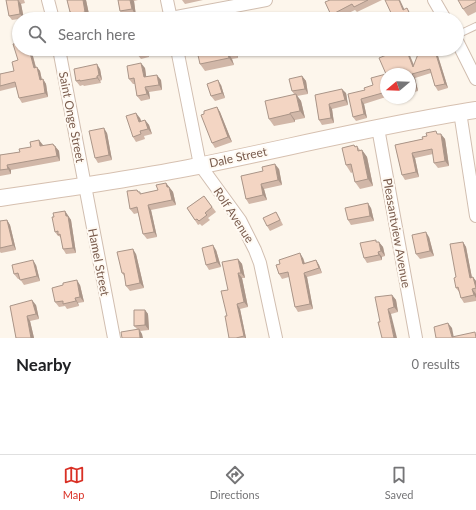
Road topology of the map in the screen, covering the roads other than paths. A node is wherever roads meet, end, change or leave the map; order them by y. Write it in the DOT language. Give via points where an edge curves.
graph roads {
  1 [pos="48,0"];
  2 [pos="167,0"];
  3 [pos="266,0"];
  4 [pos="434,0"];
  5 [pos="51,12"];
  6 [pos="170,12"];
  7 [pos="203,12"];
  8 [pos="441,12"];
  9 [pos="476,26"];
  10 [pos="464,32"];
  11 [pos="464,55"];
  12 [pos="60,56"];
  13 [pos="177,56"];
  14 [pos="476,79"];
  15 [pos="476,110"];
  16 [pos="460,112"];
  17 [pos="378,128"];
  18 [pos="200,165"];
  19 [pos="85,186"];
  20 [pos="0,198"];
  21 [pos="476,216"];
  22 [pos="114,338"];
  23 [pos="276,338"];
  24 [pos="416,338"];
  1 -- 5 [label="street"];
  2 -- 6 [label="street"];
  3 -- 7 [label="street"];
  4 -- 8 [label="street"];
  9 -- 10 [label="lane"];
  11 -- 14 [label="street"];
  12 -- 19 [label="street, Saint Onge Street"];
  13 -- 18 [label="street, Rolf Avenue"];
  15 -- 16 [label="street, Dale Street"];
  16 -- 17 [label="street, Dale Street"];
  16 -- 21 [label="street"];
  17 -- 18 [label="street, Dale Street"];
  17 -- 24 [label="street, Pleasantview Avenue"];
  18 -- 19 [label="street, Dale Street"];
  18 -- 23 [label="street, Rolf Avenue" via="240,220 256,250"];
  19 -- 20 [label="street, Dale Street"];
  19 -- 22 [label="street, Hamel Street"];
}
